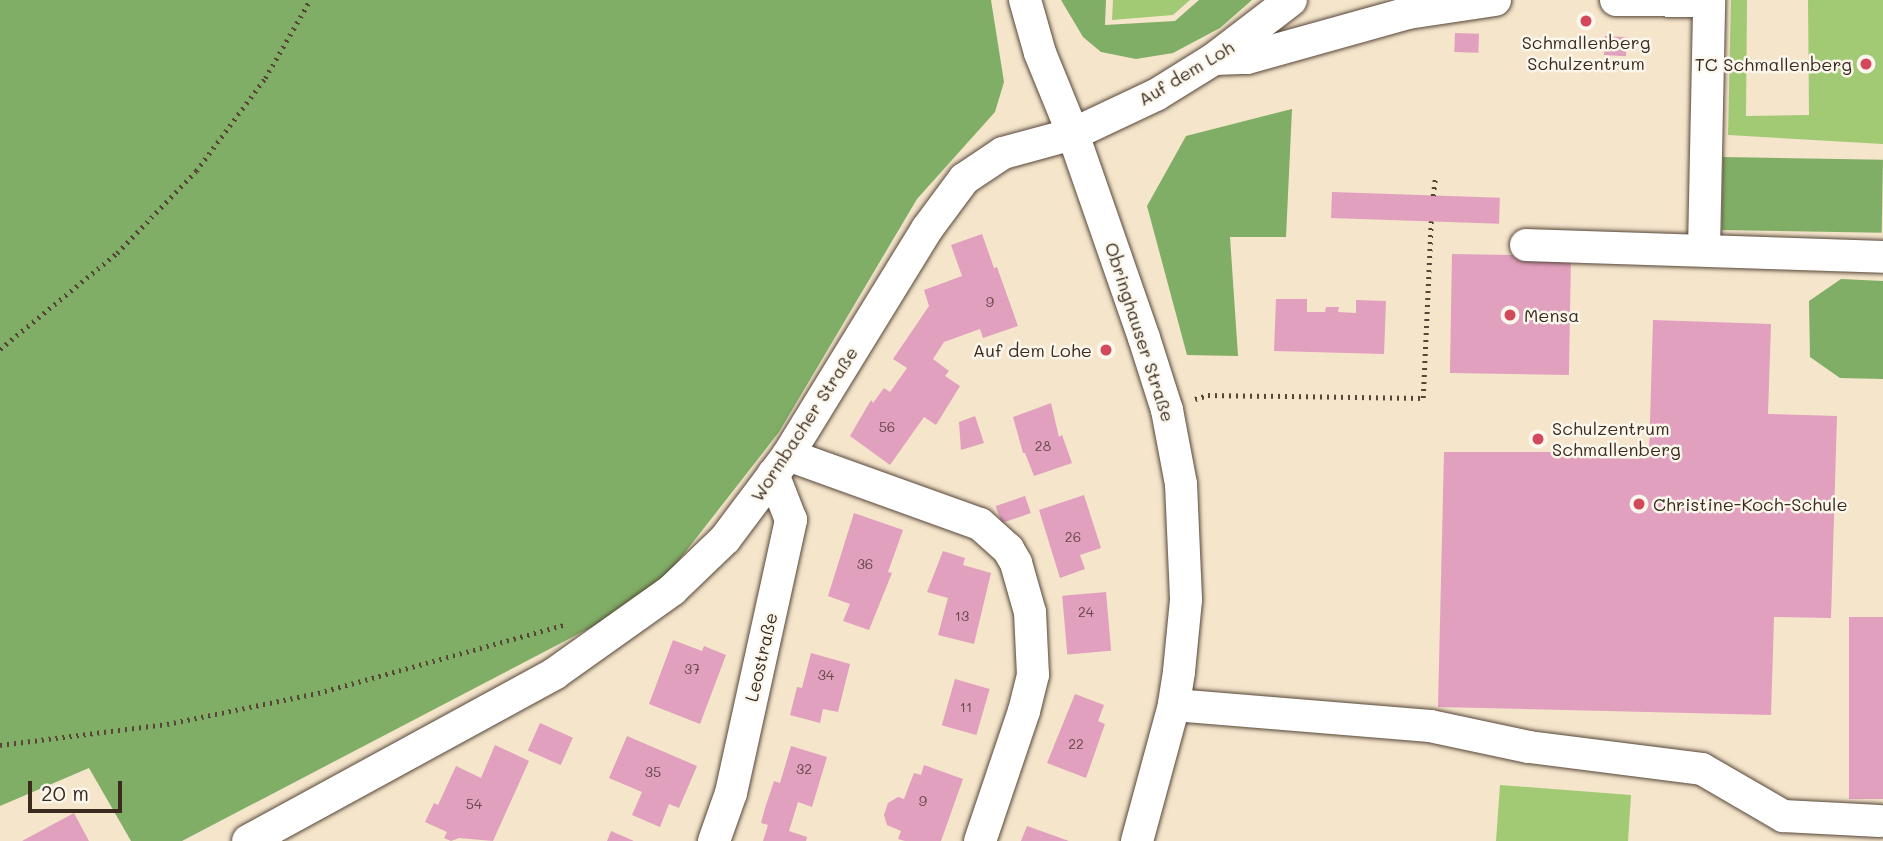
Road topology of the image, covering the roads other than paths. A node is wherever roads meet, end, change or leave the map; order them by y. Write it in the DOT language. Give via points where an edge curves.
graph roads {
  1 [pos="1025,0"];
  2 [pos="1291,0"];
  3 [pos="1495,0"];
  4 [pos="1616,0"];
  5 [pos="1709,0"];
  6 [pos="1214,59"];
  7 [pos="1073,134"];
  8 [pos="1527,245"];
  9 [pos="1704,249"];
  10 [pos="1883,257"];
  11 [pos="780,465"];
  12 [pos="1174,705"];
  13 [pos="1880,821"];
  14 [pos="248,841"];
  15 [pos="714,841"];
  16 [pos="980,841"];
  17 [pos="1138,841"];
  1 -- 7 [label="street, Obringhauser Straße" via="1040,53"];
  2 -- 6 [label="street, Auf dem Loh"];
  3 -- 6 [label="street" via="1408,13 1247,58"];
  4 -- 5 [label="street"];
  5 -- 9 [label="street"];
  6 -- 7 [label="street, Auf dem Loh" via="1156,95"];
  7 -- 11 [label="street, Wormbacher Straße" via="1003,153 964,179 927,229"];
  7 -- 12 [label="street, Obringhauser Straße" via="1167,410 1181,484 1186,600"];
  8 -- 9 [label="street"];
  9 -- 10 [label="street"];
  11 -- 14 [label="street, Wormbacher Straße" via="725,539 606,640 554,674"];
  11 -- 15 [label="street, Leostraße" via="791,520 731,793"];
  11 -- 16 [label="street" via="980,524 1008,549 1016,563 1030,612 1032,675"];
  12 -- 13 [label="street" via="1430,726 1529,747 1702,769 1783,816"];
  12 -- 17 [label="street, Obringhauser Straße"];
}
